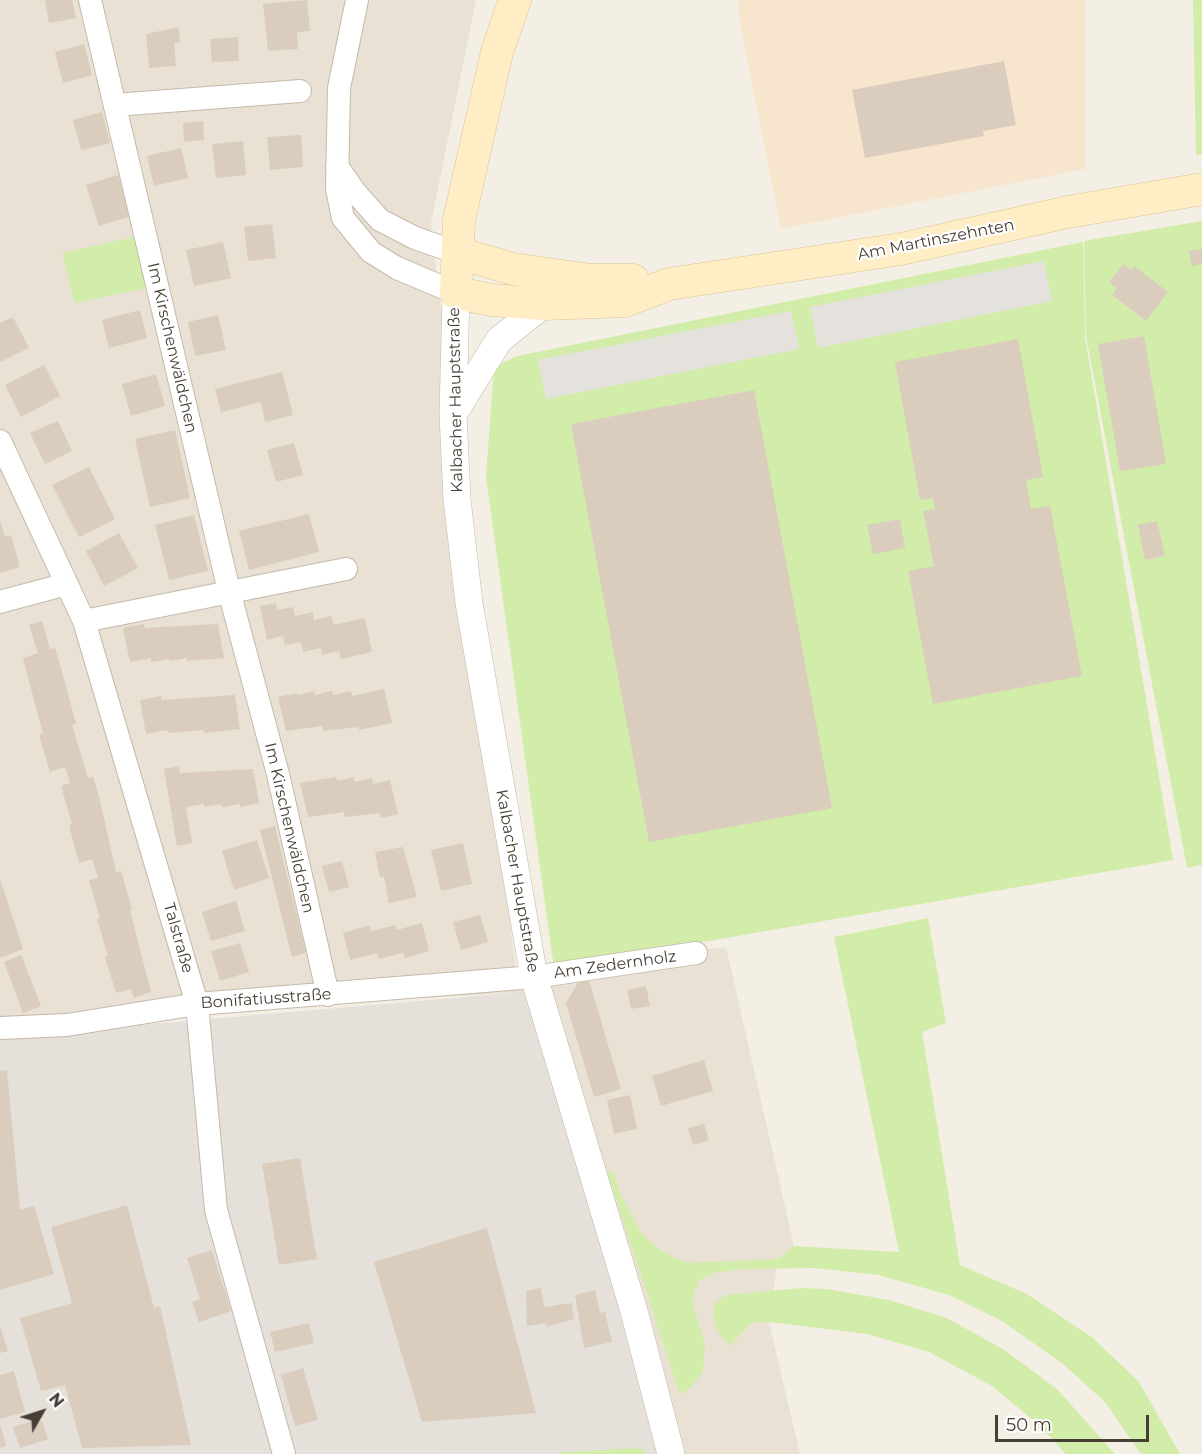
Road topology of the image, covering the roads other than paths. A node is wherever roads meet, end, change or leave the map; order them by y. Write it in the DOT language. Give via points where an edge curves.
graph roads {
  1 [pos="90,0"];
  2 [pos="357,0"];
  3 [pos="515,0"];
  4 [pos="300,91"];
  5 [pos="115,105"];
  6 [pos="337,166"];
  7 [pos="1202,189"];
  8 [pos="458,254"];
  9 [pos="669,284"];
  10 [pos="456,293"];
  11 [pos="544,304"];
  12 [pos="453,414"];
  13 [pos="0,441"];
  14 [pos="346,569"];
  15 [pos="67,584"];
  16 [pos="229,591"];
  17 [pos="0,602"];
  18 [pos="84,621"];
  19 [pos="696,953"];
  20 [pos="534,977"];
  21 [pos="328,995"];
  22 [pos="197,1004"];
  23 [pos="0,1028"];
  24 [pos="285,1454"];
  25 [pos="671,1454"];
  1 -- 5 [label="street, Im Kirschenwäldchen"];
  2 -- 6 [label="street, Kalbacher Hauptstraße" via="339,88"];
  3 -- 8 [label="main road, Kalbacher Hauptstraße" via="497,52 476,138 459,220"];
  4 -- 5 [label="street"];
  5 -- 16 [label="street, Im Kirschenwäldchen"];
  6 -- 8 [label="street" via="380,220"];
  6 -- 10 [label="street, Kalbacher Hauptstraße" via="343,218 371,252 397,268"];
  7 -- 9 [label="main road, Am Martinszehnten" via="1068,212 901,249"];
  8 -- 9 [label="main road, Am Martinszehnten" via="500,267 591,280"];
  8 -- 10 [label="main road, Kalbacher Hauptstraße"];
  9 -- 11 [label="main road, Am Martinszehnten" via="625,301"];
  10 -- 11 [label="main road, Am Martinszehnten"];
  10 -- 12 [label="street, Kalbacher Hauptstraße"];
  11 -- 12 [label="street" via="499,340"];
  12 -- 20 [label="street, Kalbacher Hauptstraße" via="457,499 469,603"];
  13 -- 15 [label="street, Talstraße"];
  14 -- 16 [label="street"];
  15 -- 17 [label="street"];
  15 -- 18 [label="street, Talstraße"];
  16 -- 18 [label="street"];
  16 -- 21 [label="street, Im Kirschenwäldchen" via="278,774"];
  18 -- 22 [label="street, Talstraße"];
  19 -- 20 [label="street, Am Zedernholz"];
  20 -- 21 [label="street, Bonifatiusstraße"];
  20 -- 25 [label="street, Kalbacher Hauptstraße" via="634,1311"];
  21 -- 22 [label="street, Bonifatiusstraße"];
  22 -- 23 [label="street, Bonifatiusstraße" via="67,1025"];
  22 -- 24 [label="street, Talstraße" via="216,1210"];
}
